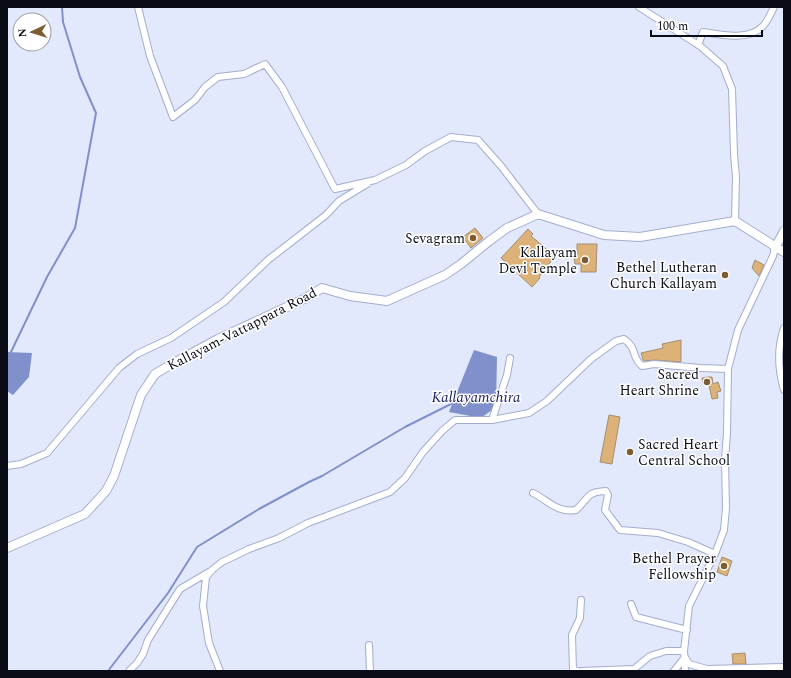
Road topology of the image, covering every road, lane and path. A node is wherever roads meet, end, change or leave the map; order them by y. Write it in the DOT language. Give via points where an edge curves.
graph roads {
  1 [pos="138,7"];
  2 [pos="639,7"];
  3 [pos="774,7"];
  4 [pos="698,45"];
  5 [pos="375,180"];
  6 [pos="538,214"];
  7 [pos="735,221"];
  8 [pos="784,231"];
  9 [pos="775,248"];
  10 [pos="784,252"];
  11 [pos="784,328"];
  12 [pos="510,358"];
  13 [pos="728,369"];
  14 [pos="784,390"];
  15 [pos="492,420"];
  16 [pos="7,466"];
  17 [pos="533,493"];
  18 [pos="7,548"];
  19 [pos="715,554"];
  20 [pos="211,571"];
  21 [pos="581,600"];
  22 [pos="631,604"];
  23 [pos="687,630"];
  24 [pos="369,646"];
  25 [pos="685,654"];
  26 [pos="784,667"];
  27 [pos="129,671"];
  28 [pos="220,671"];
  29 [pos="370,671"];
  30 [pos="578,671"];
  31 [pos="582,671"];
  32 [pos="674,671"];
  33 [pos="685,671"];
  1 -- 5 [label="street" via="150,56 172,117 195,100 218,77 244,74 265,64 282,87 335,189"];
  2 -- 4 [label="street"];
  3 -- 4 [label="street" via="764,25 754,33 727,35 703,32"];
  4 -- 7 [label="street" via="723,66 732,89"];
  5 -- 6 [label="street" via="406,165 451,137 478,140"];
  5 -- 16 [label="street" via="339,201 326,215 268,260 224,302 171,338 137,354 119,368 47,453 21,464"];
  6 -- 7 [label="street" via="604,234 640,237"];
  6 -- 18 [label="street, Kallayam-Vattappara Road" via="507,228 445,275 402,295 383,301 322,288 218,339 158,372 141,395 114,476 102,496 85,514"];
  7 -- 9 [label="street"];
  8 -- 9 [label="street"];
  9 -- 10 [label="street"];
  9 -- 13 [label="street" via="738,330"];
  11 -- 14 [label="street" via="779,346"];
  12 -- 15 [label="street"];
  13 -- 15 [label="street" via="654,364 642,366 637,362 634,348 629,342 616,341 591,359 547,401 529,413"];
  13 -- 19 [label="street" via="726,508 724,530"];
  15 -- 20 [label="street" via="455,420 423,452 405,478 390,492 249,549 222,562"];
  17 -- 19 [label="street" via="553,507 569,511 576,510 590,494 606,491 608,495 605,510 620,530 658,533"];
  19 -- 23 [label="street" via="689,606"];
  20 -- 27 [label="street" via="180,589 148,640 143,654"];
  20 -- 28 [label="street" via="206,577 203,606 209,643"];
  21 -- 30 [label="street" via="580,618 572,635 573,670"];
  22 -- 23 [label="street" via="636,618"];
  23 -- 25 [label="street"];
  24 -- 29 [label="street"];
  25 -- 26 [label="street" via="689,664 707,668"];
  25 -- 31 [label="street" via="666,651 650,656 634,669"];
  25 -- 32 [label="street"];
  25 -- 33 [label="street"];
}
